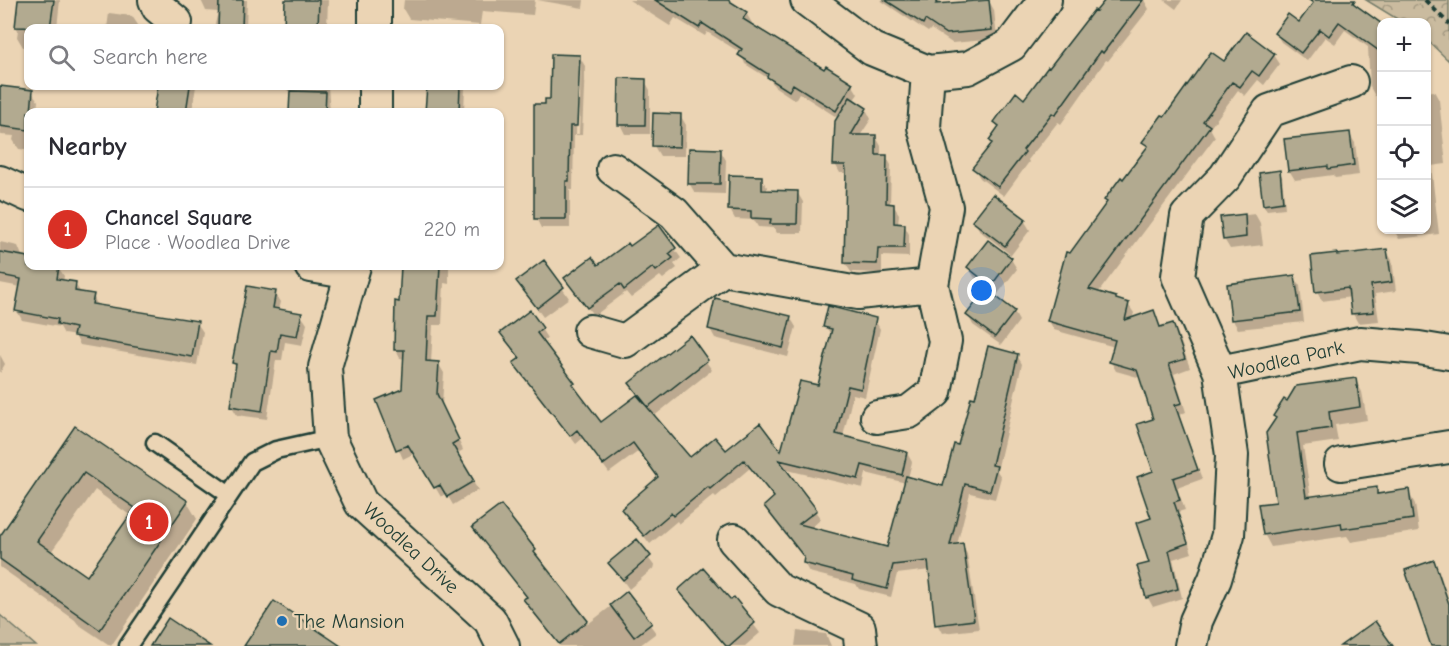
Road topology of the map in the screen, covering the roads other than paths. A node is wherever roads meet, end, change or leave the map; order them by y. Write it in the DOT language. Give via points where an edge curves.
graph roads {
  1 [pos="375,0"];
  2 [pos="807,0"];
  3 [pos="1045,0"];
  4 [pos="375,24"];
  5 [pos="928,72"];
  6 [pos="1351,82"];
  7 [pos="375,90"];
  8 [pos="375,108"];
  9 [pos="613,169"];
  10 [pos="0,182"];
  11 [pos="24,193"];
  12 [pos="723,269"];
  13 [pos="353,270"];
  14 [pos="932,285"];
  15 [pos="590,331"];
  16 [pos="1449,353"];
  17 [pos="1220,372"];
  18 [pos="877,417"];
  19 [pos="330,438"];
  20 [pos="155,443"];
  21 [pos="1449,447"];
  22 [pos="1341,464"];
  23 [pos="228,494"];
  24 [pos="734,540"];
  25 [pos="128,646"];
  26 [pos="503,646"];
  27 [pos="861,646"];
  28 [pos="1191,646"];
  1 -- 4 [label="street"];
  2 -- 5 [label="street" via="872,50"];
  3 -- 5 [label="street" via="1011,45 968,68"];
  5 -- 14 [label="street" via="924,127 946,207"];
  6 -- 17 [label="street" via="1269,111 1226,177 1186,216 1178,276"];
  7 -- 8 [label="street"];
  9 -- 12 [label="street" via="675,213"];
  10 -- 11 [label="street"];
  12 -- 14 [label="street" via="858,292"];
  12 -- 15 [label="street" via="625,340"];
  13 -- 19 [label="street, Woodlea Drive" via="325,367"];
  14 -- 18 [label="street" via="945,341 935,392 909,412"];
  16 -- 17 [label="street, Woodlea Park" via="1360,343"];
  17 -- 28 [label="street, Woodlea Park" via="1232,455 1228,534 1215,579 1196,621"];
  19 -- 23 [label="lane" via="276,450 252,462"];
  19 -- 26 [label="street, Woodlea Drive" via="361,503 490,620"];
  20 -- 23 [label="lane"];
  21 -- 22 [label="street"];
  23 -- 25 [label="lane"];
  24 -- 27 [label="street" via="778,590 859,628"];
}
